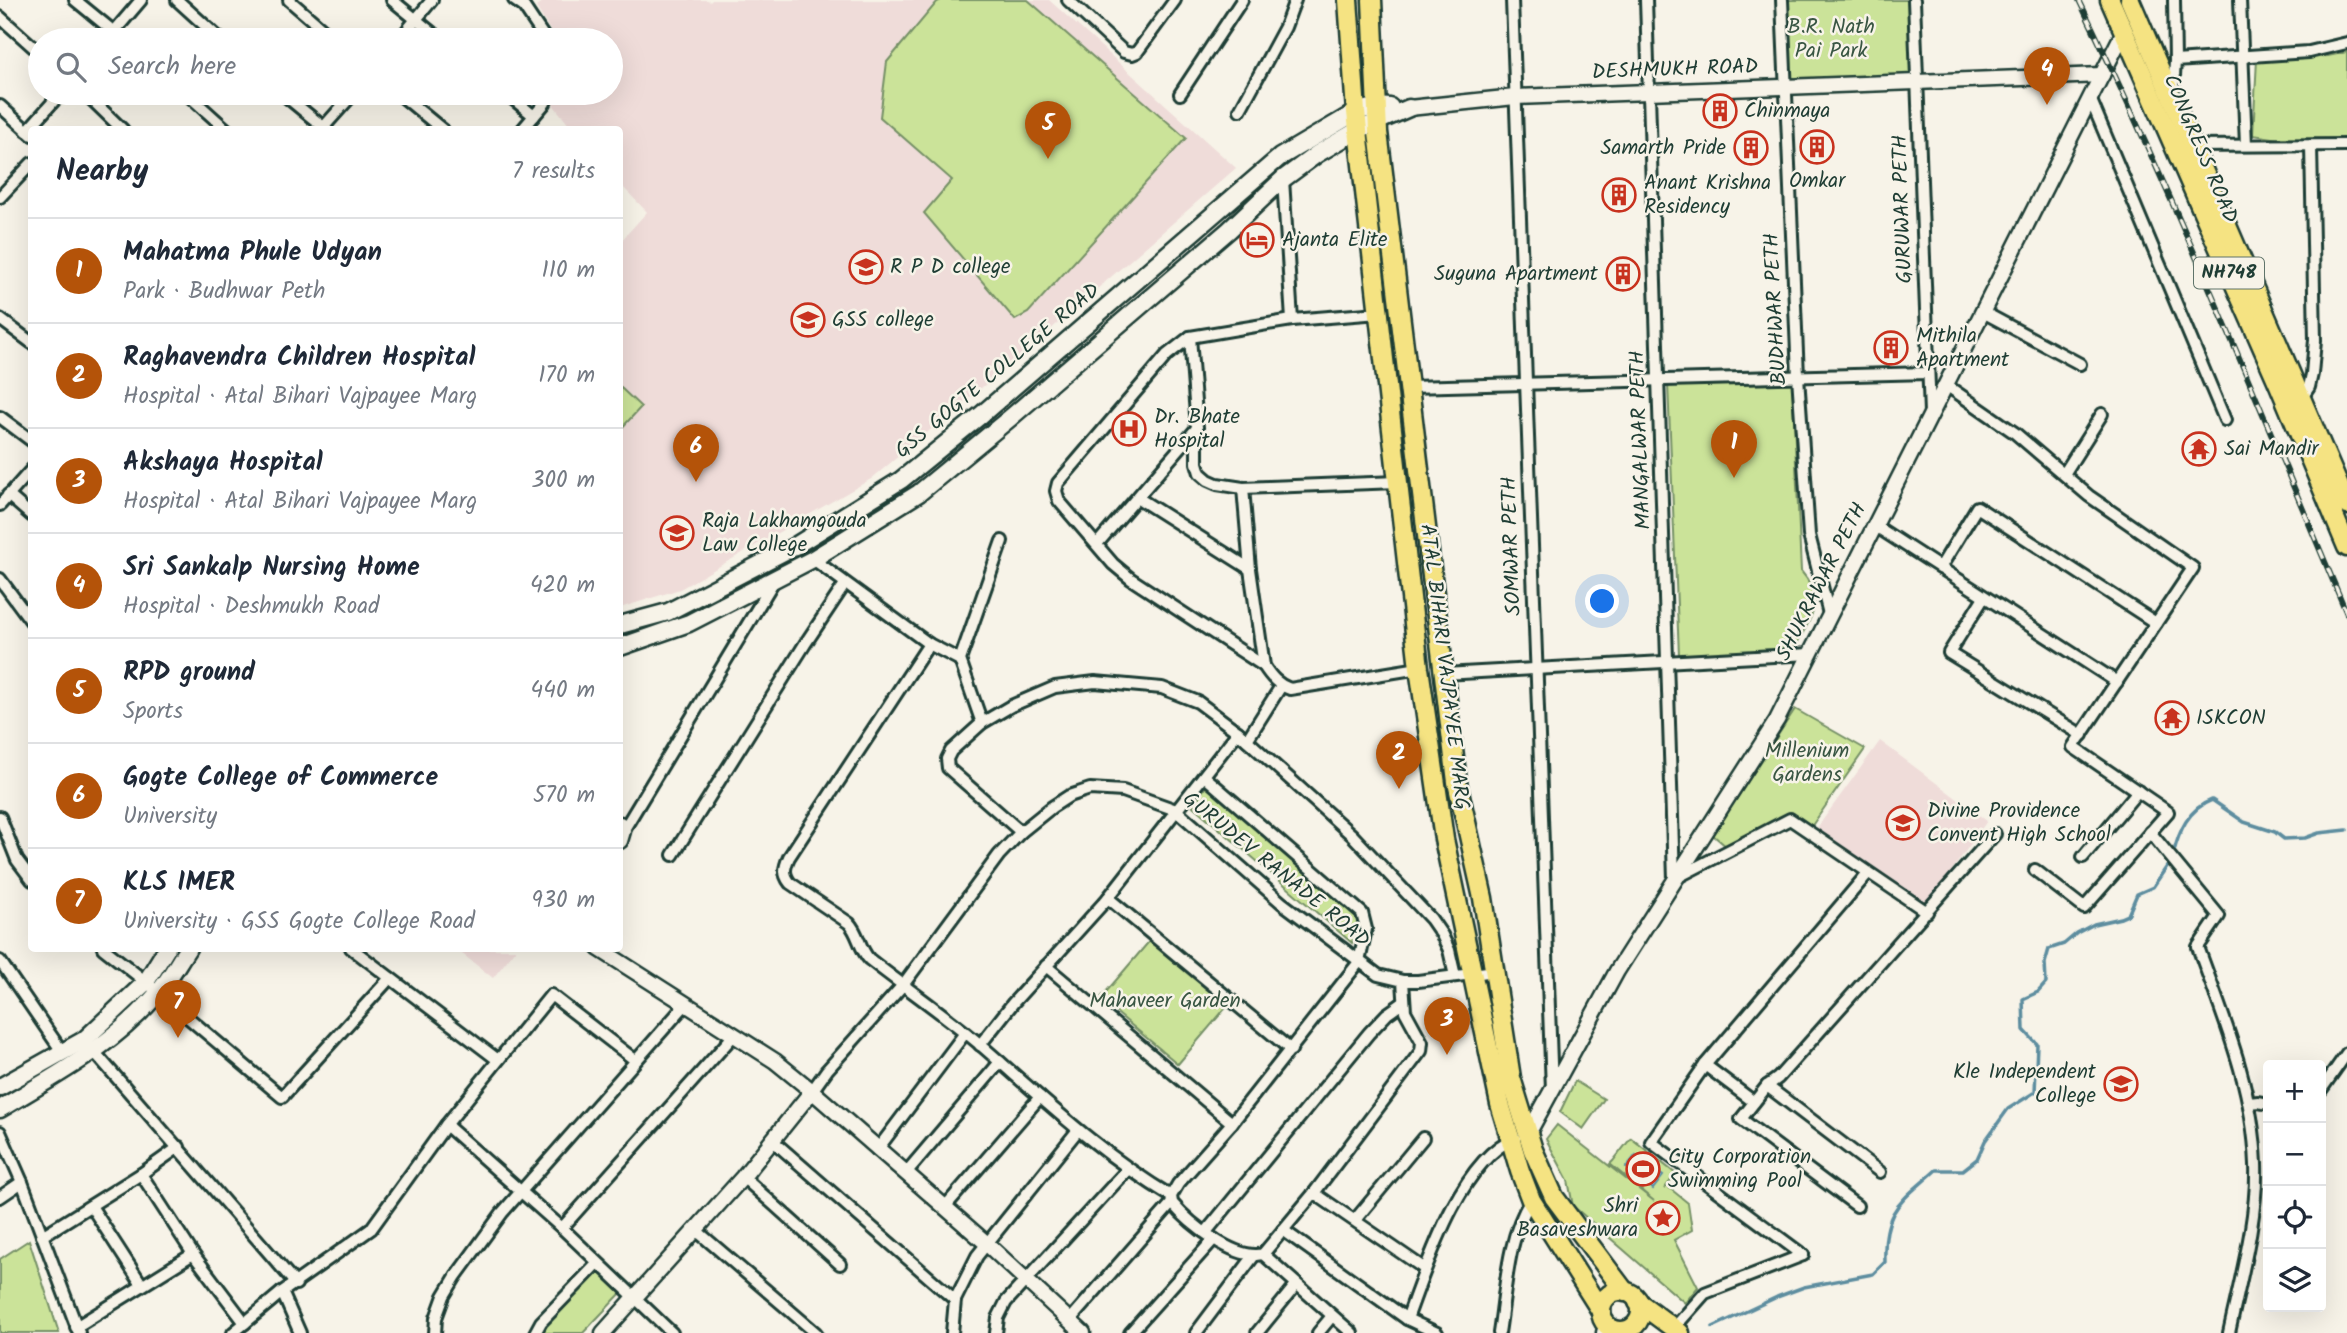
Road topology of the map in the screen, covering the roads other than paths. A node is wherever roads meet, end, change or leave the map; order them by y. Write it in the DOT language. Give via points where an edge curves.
graph roads {
  1 [pos="75,0"];
  2 [pos="142,0"];
  3 [pos="177,0"];
  4 [pos="289,0"];
  5 [pos="392,0"];
  6 [pos="432,0"];
  7 [pos="514,0"];
  8 [pos="534,0"];
  9 [pos="1068,0"];
  10 [pos="1175,0"];
  11 [pos="1242,0"];
  12 [pos="1295,0"];
  13 [pos="1348,0"];
  14 [pos="1372,0"];
  15 [pos="1512,0"];
  16 [pos="1646,0"];
  17 [pos="1782,0"];
  18 [pos="1914,0"];
  19 [pos="2110,0"];
  20 [pos="2174,0"];
  21 [pos="2240,0"];
  22 [pos="2136,5"];
  23 [pos="524,7"];
  24 [pos="0,17"];
  25 [pos="416,20"];
  26 [pos="103,28"];
  27 [pos="118,28"];
  28 [pos="208,28"];
  29 [pos="321,28"];
  30 [pos="409,28"];
  31 [pos="426,28"];
  32 [pos="538,28"];
  33 [pos="2124,32"];
  34 [pos="28,42"];
  35 [pos="2347,43"];
  36 [pos="2242,56"];
  37 [pos="2175,61"];
  38 [pos="2102,75"];
  39 [pos="1917,82"];
  40 [pos="1786,87"];
  41 [pos="1648,92"];
  42 [pos="1180,94"];
  43 [pos="1515,97"];
  44 [pos="2090,98"];
  45 [pos="2172,100"];
  46 [pos="51,105"];
  47 [pos="97,105"];
  48 [pos="200,105"];
  49 [pos="296,105"];
  50 [pos="345,105"];
  51 [pos="413,105"];
  52 [pos="521,105"];
  53 [pos="543,105"];
  54 [pos="0,106"];
  55 [pos="1409,108"];
  56 [pos="1240,110"];
  57 [pos="1377,114"];
  58 [pos="534,116"];
  59 [pos="1357,121"];
  60 [pos="35,126"];
  61 [pos="119,126"];
  62 [pos="223,126"];
  63 [pos="320,126"];
  64 [pos="327,126"];
  65 [pos="438,126"];
  66 [pos="525,126"];
  67 [pos="28,132"];
  68 [pos="2246,145"];
  69 [pos="2347,145"];
  70 [pos="2191,146"];
  71 [pos="2311,146"];
  72 [pos="28,167"];
  73 [pos="1283,179"];
  74 [pos="0,197"];
  75 [pos="1983,312"];
  76 [pos="1379,313"];
  77 [pos="0,319"];
  78 [pos="1292,320"];
  79 [pos="1189,337"];
  80 [pos="28,341"];
  81 [pos="2080,363"];
  82 [pos="1928,373"];
  83 [pos="1798,376"];
  84 [pos="1658,380"];
  85 [pos="1526,384"];
  86 [pos="1947,385"];
  87 [pos="1409,387"];
  88 [pos="2301,399"];
  89 [pos="2102,414"];
  90 [pos="1930,416"];
  91 [pos="0,417"];
  92 [pos="2225,420"];
  93 [pos="1197,428"];
  94 [pos="28,437"];
  95 [pos="28,473"];
  96 [pos="2064,474"];
  97 [pos="2333,478"];
  98 [pos="1398,482"];
  99 [pos="1243,488"];
  100 [pos="8,495"];
  101 [pos="1139,498"];
  102 [pos="0,505"];
  103 [pos="2347,505"];
  104 [pos="28,512"];
  105 [pos="1874,525"];
  106 [pos="1002,541"];
  107 [pos="1097,544"];
  108 [pos="2347,547"];
  109 [pos="813,559"];
  110 [pos="1940,568"];
  111 [pos="1250,569"];
  112 [pos="777,577"];
  113 [pos="0,579"];
  114 [pos="845,584"];
  115 [pos="1984,597"];
  116 [pos="1829,614"];
  117 [pos="28,617"];
  118 [pos="2156,622"];
  119 [pos="623,624"];
  120 [pos="929,644"];
  121 [pos="623,646"];
  122 [pos="1810,654"];
  123 [pos="960,660"];
  124 [pos="1667,662"];
  125 [pos="1264,666"];
  126 [pos="1419,668"];
  127 [pos="1536,669"];
  128 [pos="1444,674"];
  129 [pos="2117,682"];
  130 [pos="1281,686"];
  131 [pos="982,723"];
  132 [pos="1238,732"];
  133 [pos="2082,735"];
  134 [pos="1247,740"];
  135 [pos="1204,776"];
  136 [pos="2138,791"];
  137 [pos="1176,810"];
  138 [pos="0,817"];
  139 [pos="623,829"];
  140 [pos="1021,832"];
  141 [pos="2150,832"];
  142 [pos="1995,834"];
  143 [pos="673,855"];
  144 [pos="2083,857"];
  145 [pos="2035,870"];
  146 [pos="1868,873"];
  147 [pos="28,875"];
  148 [pos="1674,879"];
  149 [pos="1108,898"];
  150 [pos="1927,912"];
  151 [pos="108,952"];
  152 [pos="165,952"];
  153 [pos="184,952"];
  154 [pos="356,952"];
  155 [pos="604,952"];
  156 [pos="0,961"];
  157 [pos="1359,962"];
  158 [pos="1046,966"];
  159 [pos="1495,971"];
  160 [pos="1474,975"];
  161 [pos="1455,976"];
  162 [pos="390,978"];
  163 [pos="1403,981"];
  164 [pos="902,985"];
  165 [pos="152,987"];
  166 [pos="1404,1002"];
  167 [pos="685,1005"];
  168 [pos="965,1033"];
  169 [pos="734,1035"];
  170 [pos="980,1045"];
  171 [pos="89,1046"];
  172 [pos="1291,1050"];
  173 [pos="63,1053"];
  174 [pos="2347,1053"];
  175 [pos="498,1060"];
  176 [pos="635,1060"];
  177 [pos="1000,1062"];
  178 [pos="1706,1065"];
  179 [pos="2326,1083"];
  180 [pos="1767,1086"];
  181 [pos="0,1087"];
  182 [pos="1552,1090"];
  183 [pos="812,1091"];
  184 [pos="1040,1097"];
  185 [pos="1754,1102"];
  186 [pos="2250,1103"];
  187 [pos="2263,1103"];
  188 [pos="0,1109"];
  189 [pos="1233,1123"];
  190 [pos="446,1125"];
  191 [pos="1078,1130"];
  192 [pos="0,1132"];
  193 [pos="1519,1137"];
  194 [pos="1423,1138"];
  195 [pos="772,1140"];
  196 [pos="179,1147"];
  197 [pos="877,1150"];
  198 [pos="1128,1169"];
  199 [pos="1880,1172"];
  200 [pos="141,1174"];
  201 [pos="905,1174"];
  202 [pos="743,1177"];
  203 [pos="22,1182"];
  204 [pos="520,1191"];
  205 [pos="1314,1193"];
  206 [pos="0,1197"];
  207 [pos="1172,1199"];
  208 [pos="1531,1200"];
  209 [pos="90,1206"];
  210 [pos="1857,1206"];
  211 [pos="944,1208"];
  212 [pos="1355,1220"];
  213 [pos="562,1228"];
  214 [pos="1283,1230"];
  215 [pos="697,1231"];
  216 [pos="42,1236"];
  217 [pos="1210,1236"];
  218 [pos="986,1244"];
  219 [pos="193,1254"];
  220 [pos="1258,1256"];
  221 [pos="598,1263"];
  222 [pos="840,1264"];
  223 [pos="1425,1269"];
  224 [pos="1024,1280"];
  225 [pos="296,1284"];
  226 [pos="142,1285"];
  227 [pos="1296,1285"];
  228 [pos="282,1292"];
  229 [pos="1632,1297"];
  230 [pos="635,1298"];
  231 [pos="955,1300"];
  232 [pos="1332,1316"];
  233 [pos="1406,1319"];
  234 [pos="1070,1320"];
  235 [pos="245,1323"];
  236 [pos="1619,1329"];
  237 [pos="77,1330"];
  238 [pos="1677,1331"];
  239 [pos="233,1333"];
  240 [pos="300,1333"];
  241 [pos="435,1333"];
  242 [pos="536,1333"];
  243 [pos="603,1333"];
  244 [pos="672,1333"];
  245 [pos="816,1333"];
  246 [pos="952,1333"];
  247 [pos="996,1333"];
  248 [pos="1083,1333"];
  249 [pos="1130,1333"];
  250 [pos="1196,1333"];
  251 [pos="1257,1333"];
  252 [pos="1318,1333"];
  253 [pos="1352,1333"];
  254 [pos="1437,1333"];
  255 [pos="1499,1333"];
  256 [pos="2229,1333"];
  1 -- 26 [label="street"];
  2 -- 27 [label="street"];
  3 -- 28 [label="street"];
  4 -- 29 [label="street"];
  5 -- 25 [label="street"];
  6 -- 25 [label="street"];
  7 -- 23 [label="street"];
  8 -- 23 [label="street"];
  9 -- 10 [label="street" via="1128,54 1138,52"];
  11 -- 42 [label="street"];
  12 -- 56 [label="street"];
  13 -- 59 [label="main road, ATAL BIHARI VAJPAYEE MARG"];
  14 -- 57 [label="main road, ATAL BIHARI VAJPAYEE MARG"];
  15 -- 43 [label="street, SOMWAR PETH"];
  16 -- 41 [label="street, MANGALWAR PETH"];
  17 -- 40 [label="street, BUDHWAR PETH"];
  18 -- 39 [label="street, GURUWAR PETH"];
  19 -- 33 [label="main road, CONGRESS ROAD / NH748"];
  20 -- 37 [label="street"];
  21 -- 36 [label="street"];
  22 -- 45 [label="main road, CONGRESS ROAD / NH748"];
  23 -- 32 [label="street"];
  24 -- 34 [label="street"];
  25 -- 30 [label="street"];
  25 -- 31 [label="street"];
  33 -- 38 [label="street, SHUKRAWAR PETH"];
  33 -- 97 [label="main road, CONGRESS ROAD / NH748"];
  35 -- 36 [label="street" via="2309,52"];
  36 -- 37 [label="street"];
  36 -- 68 [label="street"];
  37 -- 45 [label="street"];
  38 -- 39 [label="street, DESHMUKH ROAD"];
  38 -- 44 [label="street, SHUKRAWAR PETH"];
  39 -- 40 [label="street, DESHMUKH ROAD"];
  39 -- 82 [label="street, GURUWAR PETH"];
  40 -- 41 [label="street, DESHMUKH ROAD"];
  40 -- 83 [label="street, BUDHWAR PETH"];
  41 -- 43 [label="street, DESHMUKH ROAD"];
  41 -- 84 [label="street, MANGALWAR PETH"];
  43 -- 55 [label="street, DESHMUKH ROAD"];
  43 -- 85 [label="street, SOMWAR PETH"];
  44 -- 75 [label="street, SHUKRAWAR PETH"];
  44 -- 92 [label="street"];
  45 -- 70 [label="main road, CONGRESS ROAD / NH748"];
  46 -- 60 [label="street"];
  47 -- 61 [label="street"];
  48 -- 62 [label="street"];
  49 -- 63 [label="street"];
  50 -- 64 [label="street"];
  51 -- 65 [label="street"];
  52 -- 58 [label="street"];
  53 -- 58 [label="street"];
  54 -- 67 [label="street"];
  55 -- 57 [label="main road, DESHMUKH ROAD"];
  57 -- 59 [label="main road"];
  57 -- 87 [label="main road, ATAL BIHARI VAJPAYEE MARG"];
  58 -- 66 [label="street"];
  59 -- 73 [label="main road"];
  59 -- 76 [label="main road, ATAL BIHARI VAJPAYEE MARG"];
  59 -- 119 [label="main road, GSS GOGTE COLLEGE ROAD" via="1280,157 901,480 795,546 668,612"];
  68 -- 70 [label="street"];
  68 -- 71 [label="street"];
  69 -- 71 [label="street"];
  70 -- 88 [label="main road, CONGRESS ROAD / NH748"];
  71 -- 88 [label="street" via="2315,340 2309,387"];
  72 -- 74 [label="street"];
  73 -- 78 [label="street"];
  73 -- 109 [label="main road" via="936,480"];
  75 -- 81 [label="street"];
  75 -- 86 [label="street, SHUKRAWAR PETH"];
  76 -- 78 [label="street"];
  76 -- 98 [label="main road, ATAL BIHARI VAJPAYEE MARG"];
  77 -- 80 [label="street"];
  78 -- 79 [label="street"];
  79 -- 93 [label="street"];
  79 -- 107 [label="street" via="1167,355 1058,483 1059,501"];
  82 -- 83 [label="street"];
  82 -- 90 [label="street, GURUWAR PETH"];
  83 -- 84 [label="street"];
  83 -- 116 [label="street, BUDHWAR PETH" via="1809,535"];
  84 -- 85 [label="street"];
  84 -- 124 [label="street, MANGALWAR PETH"];
  85 -- 87 [label="street"];
  85 -- 127 [label="street, SOMWAR PETH"];
  86 -- 90 [label="street, SHUKRAWAR PETH"];
  86 -- 96 [label="street"];
  87 -- 128 [label="main road, ATAL BIHARI VAJPAYEE MARG"];
  88 -- 97 [label="main road, CONGRESS ROAD / NH748"];
  89 -- 96 [label="street"];
  90 -- 105 [label="street, SHUKRAWAR PETH"];
  91 -- 94 [label="street"];
  93 -- 99 [label="street" via="1200,473 1217,484"];
  93 -- 101 [label="street"];
  95 -- 100 [label="street"];
  96 -- 118 [label="street" via="2193,568"];
  97 -- 103 [label="main road, CONGRESS ROAD / NH748"];
  97 -- 108 [label="main road, CONGRESS ROAD / NH748"];
  98 -- 99 [label="street"];
  98 -- 126 [label="main road, ATAL BIHARI VAJPAYEE MARG"];
  99 -- 111 [label="street"];
  100 -- 102 [label="street"];
  100 -- 104 [label="street"];
  101 -- 107 [label="street"];
  101 -- 111 [label="street"];
  105 -- 110 [label="street"];
  105 -- 116 [label="street, SHUKRAWAR PETH"];
  106 -- 123 [label="street"];
  107 -- 125 [label="street" via="1131,579"];
  109 -- 112 [label="main road"];
  109 -- 114 [label="street"];
  110 -- 115 [label="street"];
  110 -- 118 [label="street" via="1977,507"];
  111 -- 125 [label="street"];
  112 -- 121 [label="main road" via="689,623"];
  112 -- 139 [label="street"];
  113 -- 117 [label="street"];
  114 -- 120 [label="street"];
  114 -- 143 [label="street"];
  115 -- 129 [label="street"];
  115 -- 133 [label="street" via="1949,653"];
  116 -- 122 [label="street, SHUKRAWAR PETH"];
  118 -- 129 [label="street"];
  120 -- 123 [label="street"];
  120 -- 164 [label="street" via="784,868 790,883 849,923 863,952"];
  122 -- 124 [label="street"];
  122 -- 148 [label="street, SHUKRAWAR PETH" via="1777,720"];
  123 -- 131 [label="street"];
  124 -- 127 [label="street"];
  124 -- 148 [label="street, MANGALWAR PETH"];
  125 -- 130 [label="street"];
  126 -- 130 [label="street" via="1290,689"];
  126 -- 160 [label="main road, ATAL BIHARI VAJPAYEE MARG" via="1444,839"];
  127 -- 128 [label="street"];
  127 -- 182 [label="street, SOMWAR PETH"];
  128 -- 159 [label="main road, ATAL BIHARI VAJPAYEE MARG" via="1457,782"];
  129 -- 133 [label="street"];
  130 -- 134 [label="street"];
  131 -- 132 [label="street" via="1055,687 1095,681 1162,688 1198,702"];
  131 -- 140 [label="street" via="951,751 948,768"];
  132 -- 134 [label="street"];
  132 -- 135 [label="street"];
  133 -- 136 [label="street" via="2073,747"];
  134 -- 161 [label="street" via="1352,835 1431,919 1449,950"];
  135 -- 137 [label="street"];
  135 -- 157 [label="street" via="1362,913 1366,929"];
  136 -- 141 [label="street" via="2168,811"];
  136 -- 144 [label="street"];
  137 -- 140 [label="street, GURUDEV RANADE ROAD" via="1123,790 1090,789 1069,796"];
  137 -- 149 [label="street"];
  137 -- 157 [label="street, GURUDEV RANADE ROAD" via="1282,903"];
  138 -- 147 [label="street"];
  140 -- 164 [label="street, GURUDEV RANADE ROAD"];
  141 -- 145 [label="street" via="2084,908"];
  141 -- 186 [label="street" via="2219,916 2198,947"];
  142 -- 150 [label="street"];
  146 -- 148 [label="street" via="1790,819"];
  146 -- 150 [label="street"];
  146 -- 178 [label="street"];
  148 -- 182 [label="street, SHUKRAWAR PETH"];
  149 -- 158 [label="street"];
  149 -- 172 [label="street"];
  150 -- 180 [label="street"];
  151 -- 165 [label="street"];
  152 -- 165 [label="main road"];
  153 -- 165 [label="main road"];
  154 -- 162 [label="street"];
  155 -- 167 [label="street"];
  156 -- 173 [label="street"];
  157 -- 163 [label="street, GURUDEV RANADE ROAD" via="1378,975"];
  157 -- 172 [label="street"];
  158 -- 170 [label="street"];
  158 -- 189 [label="street"];
  159 -- 160 [label="street, GURUDEV RANADE ROAD"];
  159 -- 193 [label="main road, ATAL BIHARI VAJPAYEE MARG"];
  160 -- 161 [label="street, GURUDEV RANADE ROAD"];
  160 -- 193 [label="main road, ATAL BIHARI VAJPAYEE MARG" via="1500,1104"];
  161 -- 163 [label="street, GURUDEV RANADE ROAD"];
  162 -- 165 [label="street" via="282,1097"];
  162 -- 175 [label="street"];
  163 -- 166 [label="street"];
  164 -- 168 [label="street"];
  164 -- 183 [label="street, GURUDEV RANADE ROAD"];
  165 -- 171 [label="main road"];
  166 -- 205 [label="street" via="1422,1042 1421,1051"];
  166 -- 217 [label="street" via="1370,1033"];
  167 -- 169 [label="street"];
  167 -- 176 [label="street"];
  168 -- 170 [label="street"];
  168 -- 197 [label="street"];
  169 -- 183 [label="street"];
  169 -- 213 [label="street"];
  170 -- 177 [label="street"];
  171 -- 173 [label="main road"];
  171 -- 188 [label="main road"];
  171 -- 196 [label="street"];
  172 -- 189 [label="street"];
  173 -- 181 [label="main road"];
  174 -- 179 [label="street"];
  175 -- 176 [label="street" via="551,995"];
  175 -- 190 [label="street"];
  176 -- 204 [label="street"];
  177 -- 184 [label="street"];
  177 -- 201 [label="street"];
  178 -- 185 [label="street"];
  178 -- 238 [label="street" via="1651,1142 1803,1255 1705,1293"];
  180 -- 185 [label="street"];
  180 -- 199 [label="street"];
  182 -- 193 [label="street, SHUKRAWAR PETH"];
  183 -- 195 [label="street"];
  183 -- 197 [label="street"];
  184 -- 191 [label="street"];
  184 -- 211 [label="street"];
  185 -- 210 [label="street" via="1741,1119"];
  186 -- 187 [label="street"];
  186 -- 256 [label="street" via="2256,1166 2251,1231"];
  189 -- 207 [label="street" via="1178,1184"];
  190 -- 204 [label="street"];
  190 -- 225 [label="street" via="371,1230"];
  191 -- 198 [label="street"];
  191 -- 218 [label="street"];
  192 -- 203 [label="street"];
  193 -- 208 [label="main road, ATAL BIHARI VAJPAYEE MARG"];
  193 -- 223 [label="street" via="1485,1159 1458,1199"];
  193 -- 229 [label="main road, ATAL BIHARI VAJPAYEE MARG" via="1554,1197"];
  194 -- 212 [label="street"];
  195 -- 202 [label="street"];
  195 -- 231 [label="street"];
  196 -- 200 [label="street"];
  196 -- 225 [label="street"];
  197 -- 201 [label="street"];
  198 -- 207 [label="street"];
  198 -- 224 [label="street"];
  200 -- 209 [label="street"];
  200 -- 219 [label="street"];
  201 -- 211 [label="street"];
  202 -- 215 [label="street"];
  202 -- 222 [label="street"];
  203 -- 206 [label="street"];
  203 -- 216 [label="street"];
  204 -- 213 [label="street"];
  204 -- 241 [label="street" via="444,1296"];
  205 -- 212 [label="street"];
  205 -- 214 [label="street"];
  207 -- 217 [label="street"];
  207 -- 234 [label="street"];
  208 -- 236 [label="main road, ATAL BIHARI VAJPAYEE MARG"];
  208 -- 255 [label="street" via="1515,1234"];
  209 -- 216 [label="street"];
  209 -- 226 [label="street"];
  211 -- 218 [label="street"];
  212 -- 223 [label="street"];
  213 -- 221 [label="street"];
  214 -- 220 [label="street"];
  214 -- 233 [label="street"];
  215 -- 230 [label="street"];
  215 -- 245 [label="street"];
  216 -- 237 [label="street"];
  217 -- 220 [label="street"];
  217 -- 249 [label="street"];
  218 -- 224 [label="street"];
  218 -- 231 [label="street"];
  219 -- 226 [label="street"];
  219 -- 235 [label="street"];
  220 -- 227 [label="street"];
  220 -- 250 [label="street"];
  221 -- 230 [label="street"];
  221 -- 242 [label="street" via="541,1322"];
  223 -- 233 [label="street"];
  224 -- 234 [label="street"];
  224 -- 247 [label="street" via="1006,1302"];
  225 -- 228 [label="street"];
  226 -- 237 [label="street"];
  227 -- 232 [label="street"];
  227 -- 251 [label="street"];
  228 -- 235 [label="street"];
  228 -- 240 [label="street"];
  229 -- 236 [label="main road" via="1641,1312"];
  229 -- 236 [label="main road" via="1614,1293 1605,1300"];
  229 -- 238 [label="main road, ATAL BIHARI VAJPAYEE MARG"];
  230 -- 243 [label="street"];
  230 -- 244 [label="street"];
  231 -- 246 [label="street"];
  232 -- 252 [label="street"];
  232 -- 253 [label="street"];
  233 -- 254 [label="street"];
  234 -- 248 [label="street"];
  235 -- 239 [label="street"];
}
